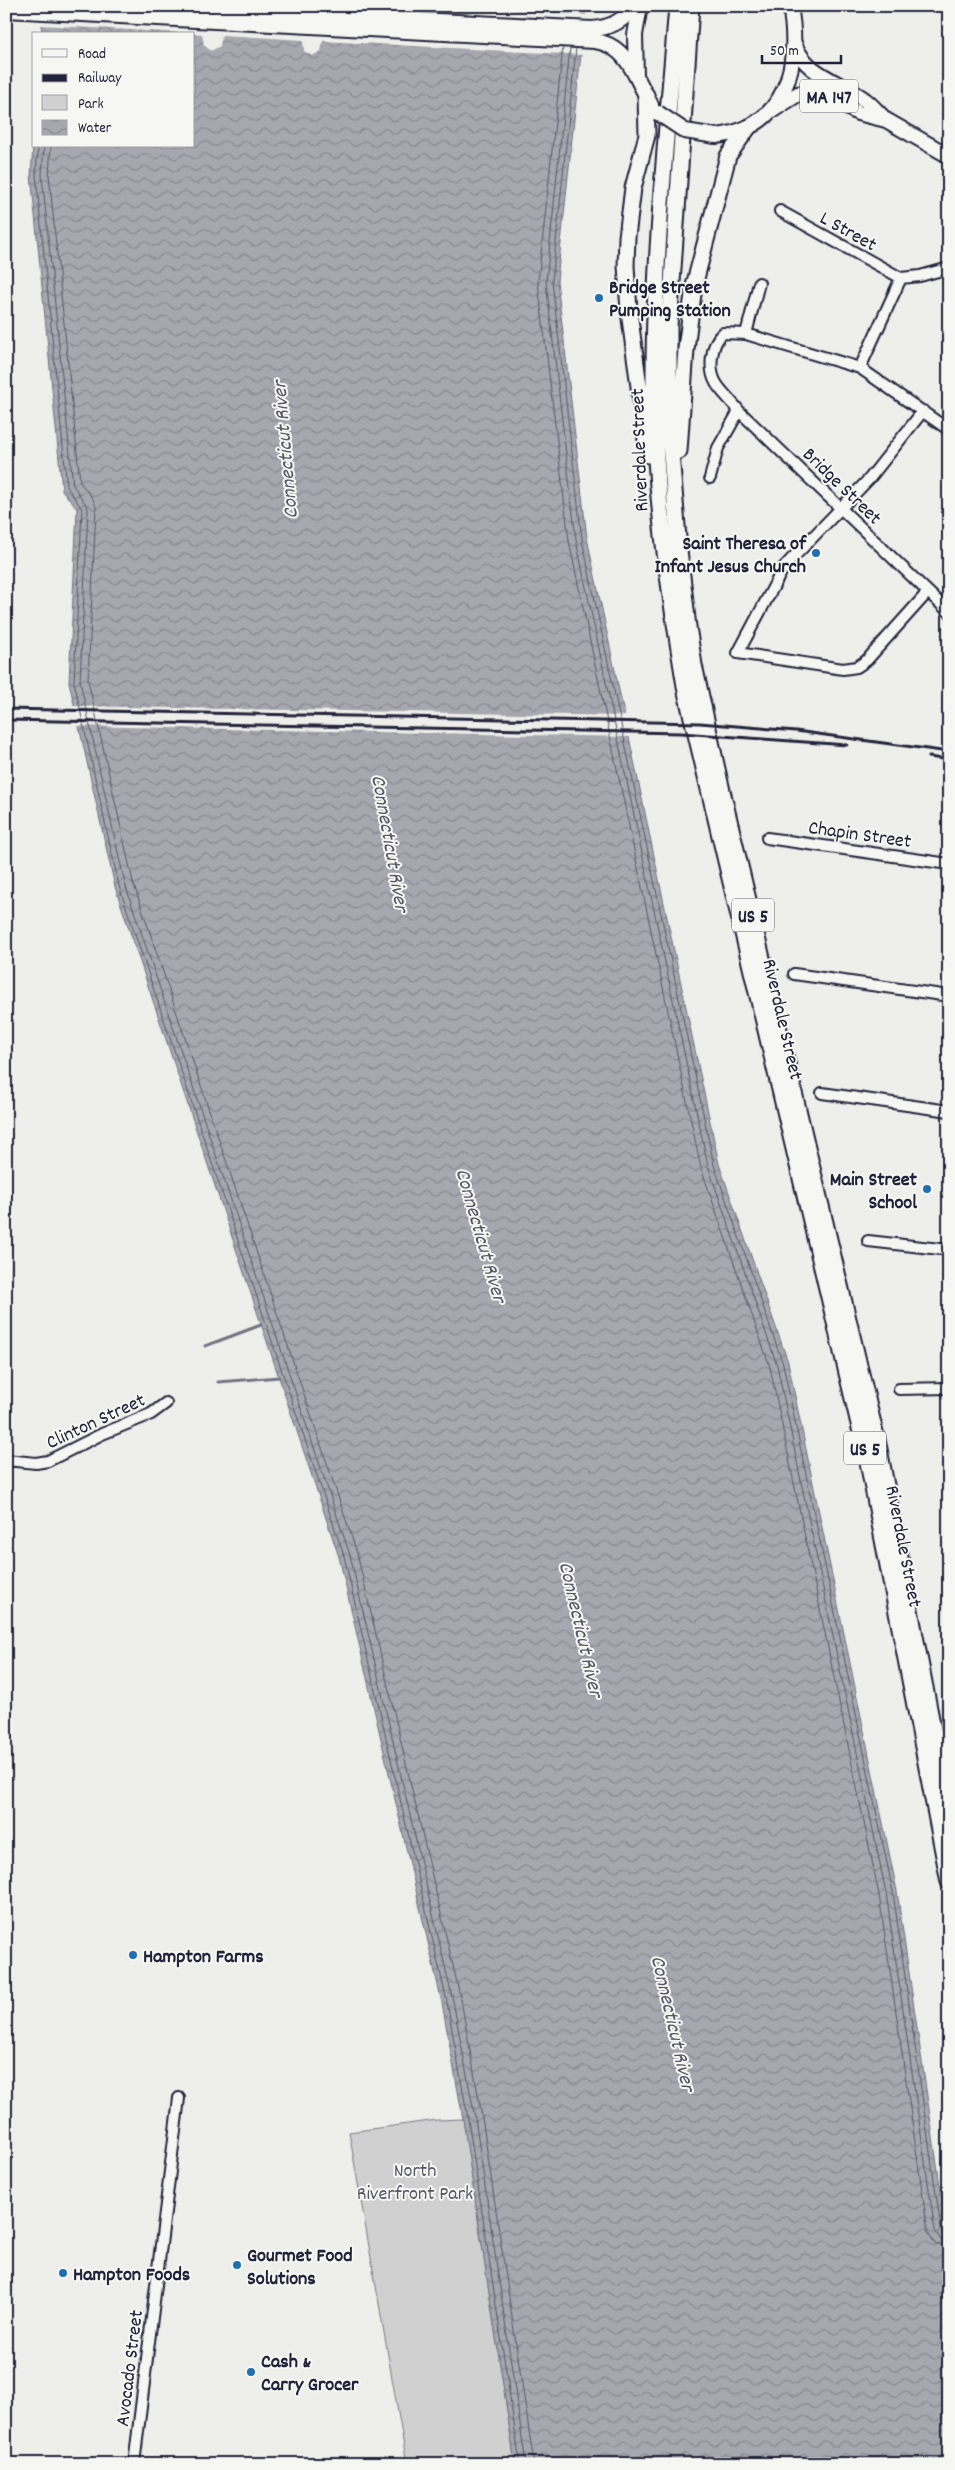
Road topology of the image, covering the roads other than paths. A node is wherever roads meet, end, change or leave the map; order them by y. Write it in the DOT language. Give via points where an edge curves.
graph roads {
  1 [pos="149,6"];
  2 [pos="634,6"];
  3 [pos="640,6"];
  4 [pos="677,6"];
  5 [pos="691,6"];
  6 [pos="790,6"];
  7 [pos="6,10"];
  8 [pos="603,35"];
  9 [pos="793,37"];
  10 [pos="636,76"];
  11 [pos="646,95"];
  12 [pos="773,110"];
  13 [pos="886,120"];
  14 [pos="748,128"];
  15 [pos="949,156"];
  16 [pos="780,211"];
  17 [pos="949,268"];
  18 [pos="901,278"];
  19 [pos="759,283"];
  20 [pos="746,334"];
  21 [pos="860,368"];
  22 [pos="739,411"];
  23 [pos="922,411"];
  24 [pos="949,430"];
  25 [pos="710,478"];
  26 [pos="841,508"];
  27 [pos="660,518"];
  28 [pos="676,522"];
  29 [pos="928,592"];
  30 [pos="949,612"];
  31 [pos="767,838"];
  32 [pos="949,864"];
  33 [pos="794,974"];
  34 [pos="949,996"];
  35 [pos="822,1093"];
  36 [pos="949,1111"];
  37 [pos="868,1241"];
  38 [pos="949,1250"];
  39 [pos="949,1388"];
  40 [pos="899,1389"];
  41 [pos="166,1404"];
  42 [pos="6,1460"];
  43 [pos="949,1812"];
  44 [pos="949,1882"];
  45 [pos="179,2098"];
  46 [pos="134,2464"];
  1 -- 8 [label="main road"];
  2 -- 8 [label="main road"];
  3 -- 10 [label="main road" via="635,35"];
  4 -- 27 [label="highway, Riverdale Street / US 5" via="654,329"];
  5 -- 28 [label="highway, Riverdale Street / US 5" via="669,327 669,429"];
  6 -- 9 [label="main road"];
  7 -- 8 [label="main road"];
  8 -- 10 [label="main road" via="621,53"];
  9 -- 12 [label="main road" via="790,73"];
  9 -- 13 [label="main road, MA 147" via="799,54 811,68 866,100"];
  10 -- 11 [label="main road"];
  11 -- 14 [label="main road, bridge" via="658,113 685,131 716,136"];
  11 -- 27 [label="highway" via="647,135 630,208 627,282 646,444"];
  12 -- 13 [label="main road, MA 147" via="793,96 813,90 825,93 858,113"];
  12 -- 14 [label="main road"];
  13 -- 15 [label="main road, MA 147"];
  14 -- 28 [label="highway" via="728,156 694,286 682,384"];
  16 -- 18 [label="street, L Street"];
  17 -- 18 [label="street"];
  18 -- 21 [label="street"];
  19 -- 20 [label="street"];
  20 -- 21 [label="street"];
  20 -- 22 [label="street, Bridge Street" via="726,332 717,340 712,358 715,381"];
  21 -- 23 [label="street"];
  22 -- 25 [label="street" via="718,448"];
  22 -- 26 [label="street, Bridge Street"];
  23 -- 24 [label="street"];
  23 -- 26 [label="street" via="878,469"];
  26 -- 29 [label="street, Bridge Street"];
  26 -- 29 [label="street" via="778,576 738,653 843,669 857,667 868,660"];
  27 -- 44 [label="highway, Riverdale Street / US 5" via="686,692 868,1462"];
  28 -- 43 [label="highway, Riverdale Street / US 5" via="688,627 700,692 879,1449"];
  29 -- 30 [label="street, Bridge Street"];
  31 -- 32 [label="street, Chapin Street"];
  33 -- 34 [label="street"];
  35 -- 36 [label="street"];
  37 -- 38 [label="street"];
  39 -- 40 [label="street"];
  41 -- 42 [label="street, Clinton Street" via="48,1461"];
  45 -- 46 [label="street, Avocado Street"];
}
